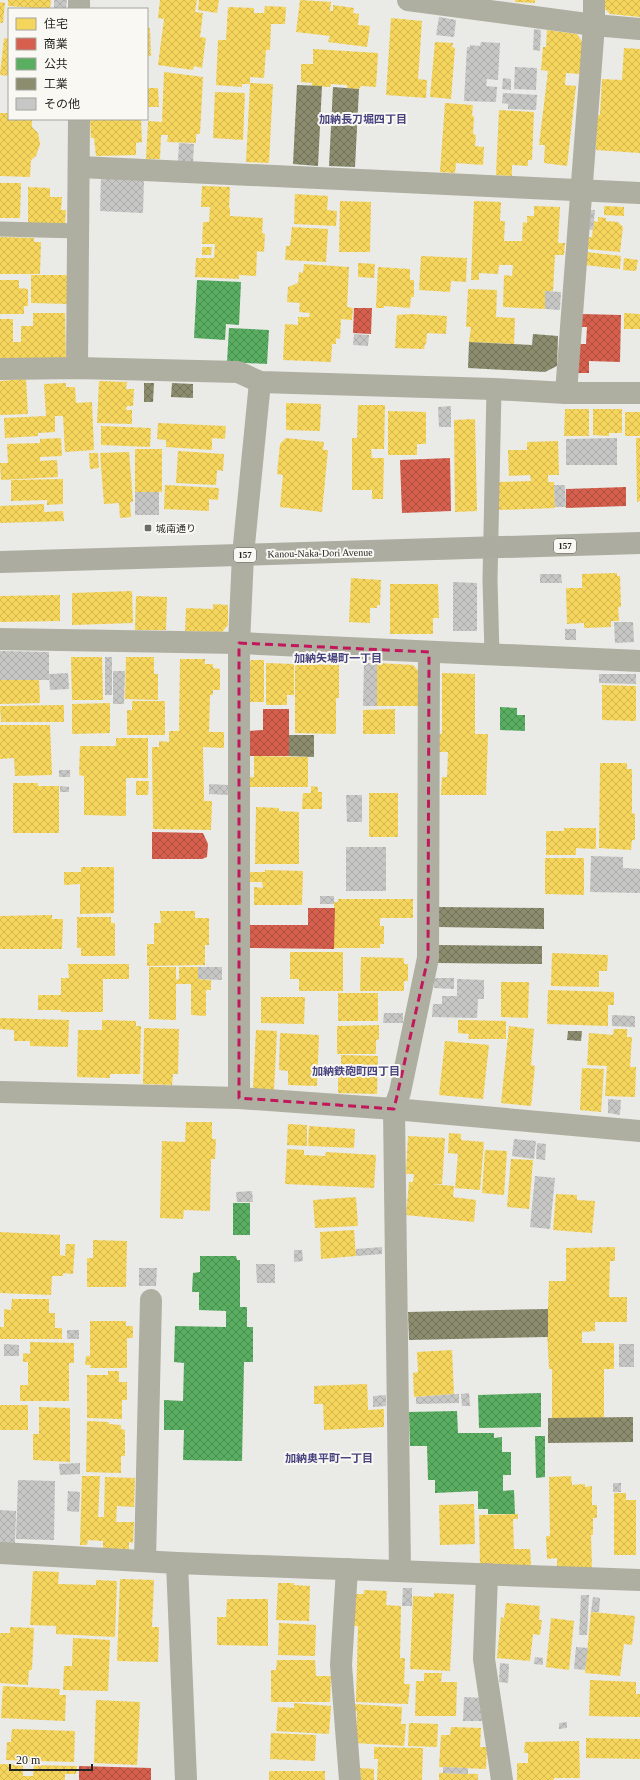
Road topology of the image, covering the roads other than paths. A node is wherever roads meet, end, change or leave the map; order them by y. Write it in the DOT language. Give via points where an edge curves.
graph roads {
  1 [pos="408,0"];
  2 [pos="594,0"];
  3 [pos="594,25"];
  4 [pos="640,29"];
  5 [pos="79,120"];
  6 [pos="80,167"];
  7 [pos="582,190"];
  8 [pos="640,193"];
  9 [pos="0,229"];
  10 [pos="78,231"];
  11 [pos="77,368"];
  12 [pos="0,370"];
  13 [pos="260,382"];
  14 [pos="494,389"];
  15 [pos="566,393"];
  16 [pos="640,393"];
  17 [pos="640,543"];
  18 [pos="490,548"];
  19 [pos="243,555"];
  20 [pos="0,562"];
  21 [pos="0,639"];
  22 [pos="239,643"];
  23 [pos="429,652"];
  24 [pos="492,655"];
  25 [pos="640,661"];
  26 [pos="0,1092"];
  27 [pos="239,1098"];
  28 [pos="394,1109"];
  29 [pos="640,1130"];
  30 [pos="151,1300"];
  31 [pos="0,1553"];
  32 [pos="144,1560"];
  33 [pos="177,1563"];
  34 [pos="347,1569"];
  35 [pos="400,1571"];
  36 [pos="486,1574"];
  37 [pos="640,1580"];
  38 [pos="186,1780"];
  39 [pos="350,1780"];
  40 [pos="502,1780"];
  1 -- 3 [label="street"];
  2 -- 3 [label="street"];
  3 -- 4 [label="street"];
  3 -- 7 [label="street"];
  5 -- 6 [label="street"];
  6 -- 7 [label="street"];
  6 -- 10 [label="street"];
  7 -- 8 [label="street"];
  7 -- 15 [label="street"];
  9 -- 10 [label="lane"];
  10 -- 11 [label="street"];
  11 -- 12 [label="street"];
  11 -- 13 [label="street" via="238,372"];
  13 -- 14 [label="street"];
  13 -- 19 [label="street"];
  14 -- 15 [label="street"];
  14 -- 18 [label="lane"];
  15 -- 16 [label="street"];
  17 -- 18 [label="highway, Kanou-Naka-Dori Avenue / 157"];
  18 -- 19 [label="highway, Kanou-Naka-Dori Avenue / 157"];
  18 -- 24 [label="lane"];
  19 -- 20 [label="highway, Kanou-Naka-Dori Avenue / 157"];
  19 -- 22 [label="street"];
  21 -- 22 [label="street"];
  22 -- 23 [label="street"];
  22 -- 27 [label="street"];
  23 -- 24 [label="street"];
  23 -- 28 [label="street" via="428,958 400,1092"];
  24 -- 25 [label="street"];
  26 -- 27 [label="street"];
  27 -- 28 [label="street"];
  28 -- 29 [label="street"];
  28 -- 35 [label="street"];
  30 -- 32 [label="street"];
  31 -- 32 [label="street"];
  32 -- 33 [label="street"];
  33 -- 34 [label="street"];
  33 -- 38 [label="street"];
  34 -- 35 [label="street"];
  34 -- 39 [label="street" via="341,1665"];
  35 -- 36 [label="street"];
  36 -- 37 [label="street"];
  36 -- 40 [label="street" via="484,1659"];
}
